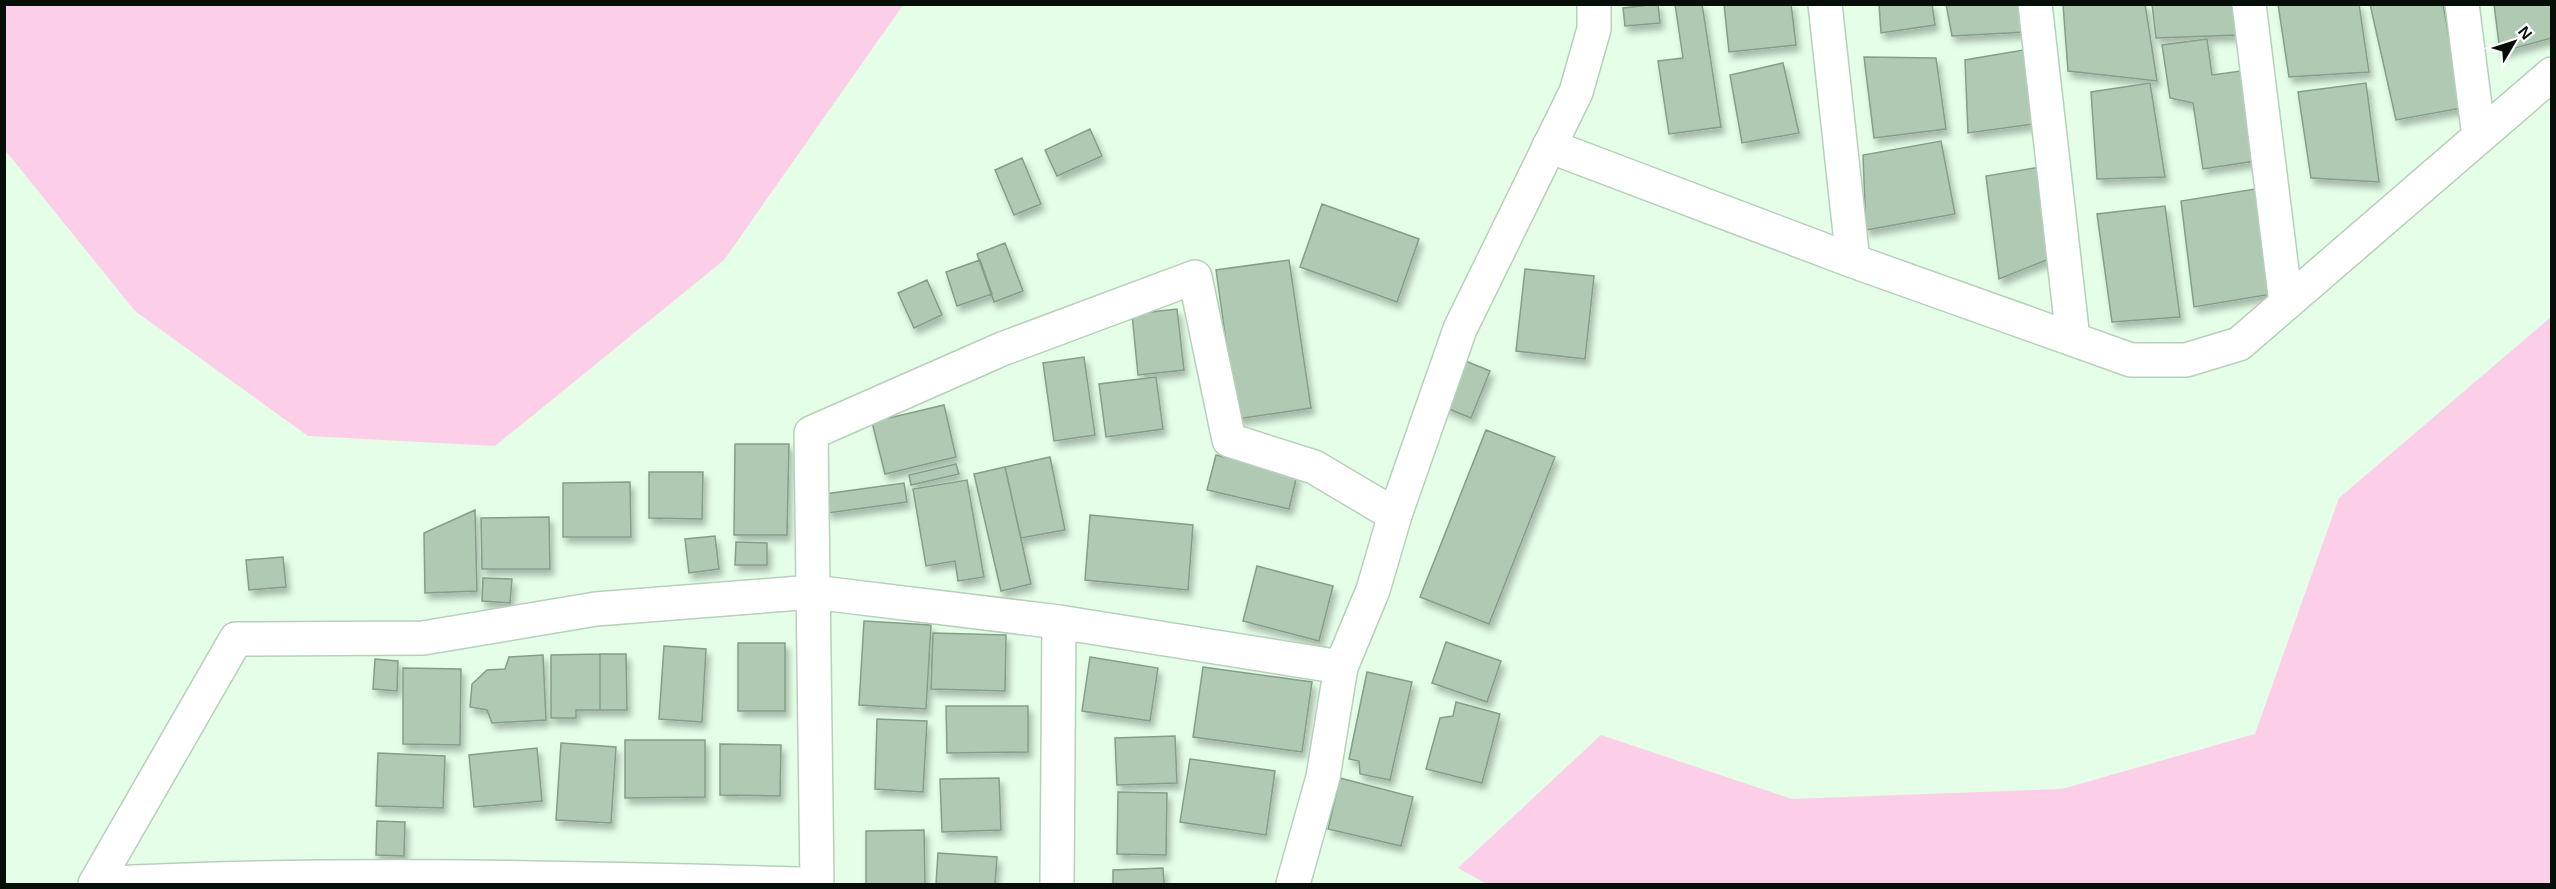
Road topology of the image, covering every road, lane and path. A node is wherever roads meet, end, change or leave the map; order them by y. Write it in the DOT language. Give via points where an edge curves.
graph roads {
  1 [pos="1594,4"];
  2 [pos="1825,4"];
  3 [pos="2035,4"];
  4 [pos="2249,4"];
  5 [pos="2462,4"];
  6 [pos="2552,75"];
  7 [pos="2480,137"];
  8 [pos="1549,146"];
  9 [pos="1853,261"];
  10 [pos="2286,303"];
  11 [pos="2073,339"];
  12 [pos="1395,515"];
  13 [pos="813,592"];
  14 [pos="1059,622"];
  15 [pos="1341,667"];
  16 [pos="325,881"];
  17 [pos="574,881"];
  18 [pos="95,884"];
  19 [pos="804,885"];
  20 [pos="817,885"];
  21 [pos="1057,885"];
  22 [pos="1293,885"];
  1 -- 8 [label="street" via="1594,29 1576,92"];
  2 -- 9 [label="street"];
  3 -- 11 [label="street"];
  4 -- 10 [label="street"];
  5 -- 7 [label="street"];
  6 -- 7 [label="street"];
  7 -- 10 [label="street"];
  8 -- 9 [label="street"];
  8 -- 12 [label="street" via="1460,329"];
  9 -- 11 [label="street"];
  10 -- 11 [label="street" via="2239,344 2186,360 2131,360"];
  12 -- 13 [label="street" via="1314,467 1229,440 1195,277 1002,349 811,433"];
  12 -- 15 [label="street" via="1373,590"];
  13 -- 14 [label="street"];
  13 -- 18 [label="street" via="596,609 423,638 236,639"];
  13 -- 20 [label="street"];
  14 -- 15 [label="street"];
  14 -- 21 [label="street"];
  15 -- 22 [label="street" via="1323,777"];
  16 -- 17 [label="street"];
  16 -- 18 [label="street"];
  17 -- 19 [label="street"];
}
